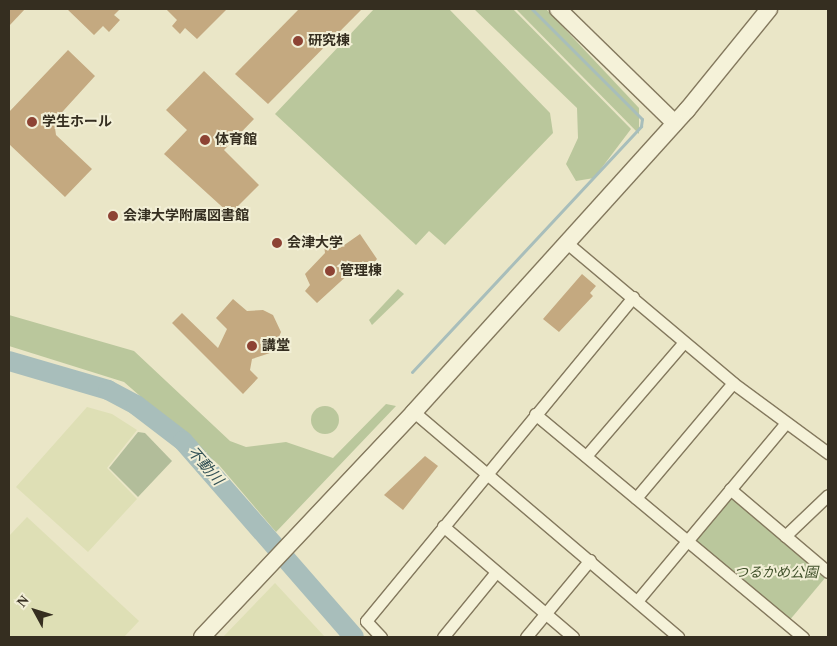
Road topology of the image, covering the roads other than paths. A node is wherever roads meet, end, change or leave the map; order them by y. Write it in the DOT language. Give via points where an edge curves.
graph roads {
  1 [pos="558,9"];
  2 [pos="769,9"];
  3 [pos="675,123"];
  4 [pos="567,243"];
  5 [pos="633,297"];
  6 [pos="684,342"];
  7 [pos="733,383"];
  8 [pos="414,412"];
  9 [pos="534,414"];
  10 [pos="785,424"];
  11 [pos="828,453"];
  12 [pos="586,456"];
  13 [pos="484,473"];
  14 [pos="730,489"];
  15 [pos="828,495"];
  16 [pos="636,498"];
  17 [pos="442,526"];
  18 [pos="785,536"];
  19 [pos="687,541"];
  20 [pos="590,560"];
  21 [pos="496,572"];
  22 [pos="828,572"];
  23 [pos="637,601"];
  24 [pos="546,614"];
  25 [pos="202,637"];
  26 [pos="381,637"];
  27 [pos="443,637"];
  28 [pos="526,637"];
  29 [pos="574,637"];
  30 [pos="678,637"];
  31 [pos="803,637"];
  1 -- 3 [label="street"];
  2 -- 3 [label="street"];
  3 -- 4 [label="street"];
  4 -- 5 [label="street"];
  4 -- 8 [label="street"];
  5 -- 6 [label="street"];
  5 -- 9 [label="street"];
  6 -- 7 [label="street"];
  6 -- 12 [label="street"];
  7 -- 10 [label="street"];
  7 -- 16 [label="street"];
  8 -- 13 [label="street"];
  8 -- 25 [label="street"];
  9 -- 12 [label="street"];
  9 -- 13 [label="street"];
  10 -- 11 [label="street"];
  10 -- 14 [label="street"];
  12 -- 16 [label="street"];
  13 -- 17 [label="street"];
  13 -- 20 [label="street"];
  14 -- 18 [label="street"];
  14 -- 19 [label="street"];
  15 -- 18 [label="street"];
  16 -- 19 [label="street"];
  17 -- 21 [label="street"];
  17 -- 26 [label="street" via="366,621"];
  18 -- 22 [label="street"];
  19 -- 23 [label="street"];
  19 -- 31 [label="street"];
  20 -- 23 [label="street"];
  20 -- 24 [label="street"];
  21 -- 24 [label="street"];
  21 -- 27 [label="street"];
  23 -- 30 [label="street"];
  24 -- 28 [label="street"];
  24 -- 29 [label="street"];
}
